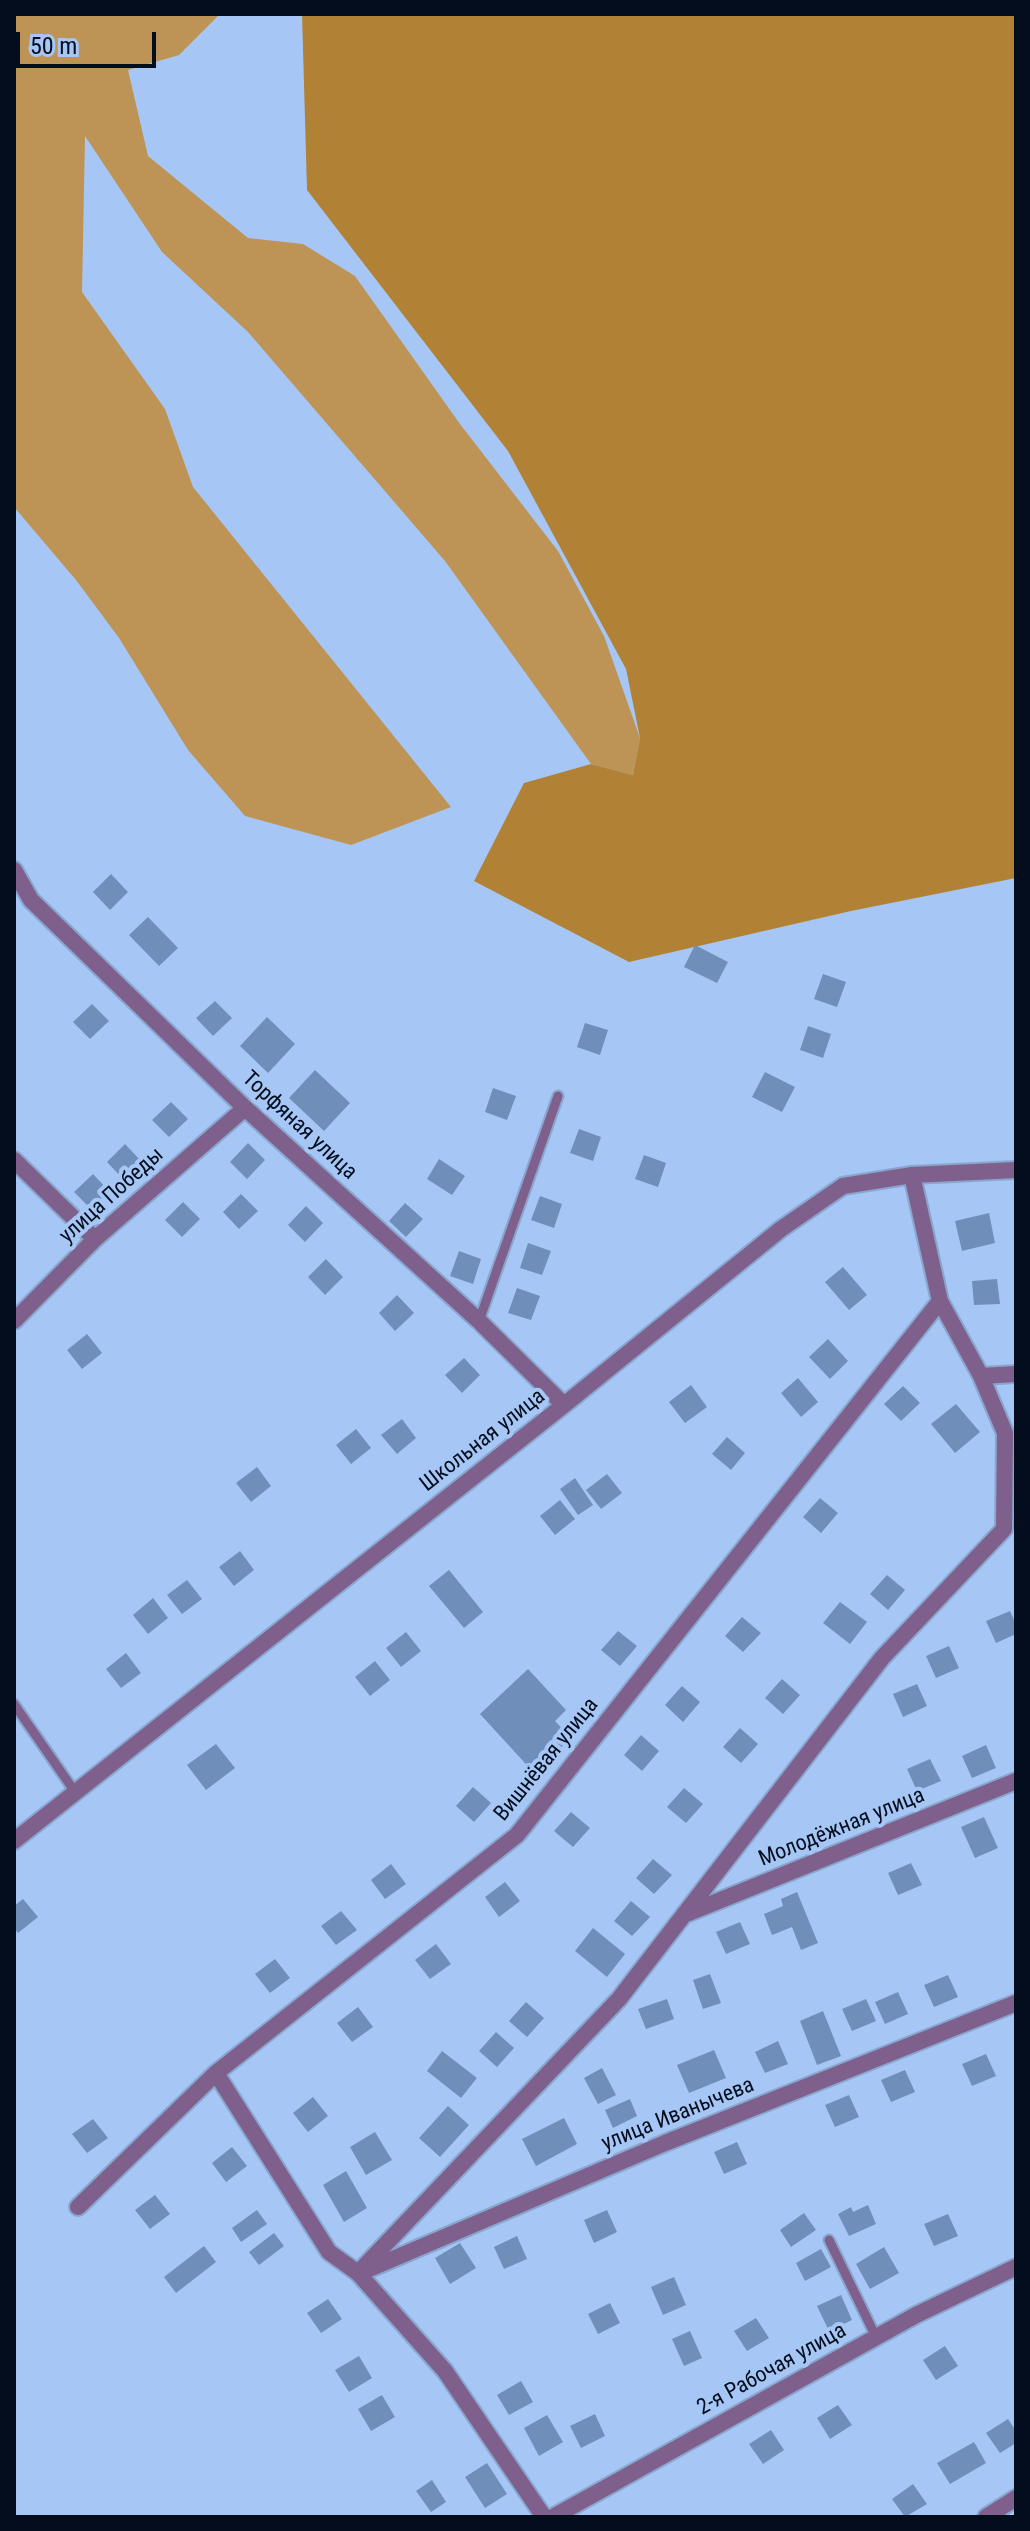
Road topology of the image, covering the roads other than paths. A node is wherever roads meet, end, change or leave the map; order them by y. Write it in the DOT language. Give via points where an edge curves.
graph roads {
  1 [pos="14,870"];
  2 [pos="558,1096"];
  3 [pos="245,1108"];
  4 [pos="14,1160"];
  5 [pos="1016,1170"];
  6 [pos="912,1175"];
  7 [pos="95,1239"];
  8 [pos="940,1301"];
  9 [pos="14,1321"];
  10 [pos="479,1321"];
  11 [pos="1016,1374"];
  12 [pos="981,1376"];
  13 [pos="564,1405"];
  14 [pos="1010,1528"];
  15 [pos="14,1704"];
  16 [pos="1016,1781"];
  17 [pos="75,1792"];
  18 [pos="14,1841"];
  19 [pos="685,1915"];
  20 [pos="1016,2003"];
  21 [pos="216,2073"];
  22 [pos="78,2207"];
  23 [pos="829,2240"];
  24 [pos="1016,2267"];
  25 [pos="358,2273"];
  26 [pos="876,2337"];
  27 [pos="1016,2498"];
  28 [pos="544,2517"];
  29 [pos="553,2517"];
  30 [pos="986,2517"];
  1 -- 3 [label="street, Торфяная улица" via="31,900"];
  2 -- 10 [label="lane"];
  3 -- 7 [label="street, улица Победы"];
  3 -- 10 [label="street, Торфяная улица"];
  4 -- 7 [label="street"];
  5 -- 6 [label="street, Школьная улица"];
  6 -- 8 [label="street"];
  6 -- 13 [label="street, Школьная улица" via="843,1186 781,1229"];
  7 -- 9 [label="street, улица Победы"];
  8 -- 12 [label="street"];
  8 -- 21 [label="street, Вишнёвая улица" via="517,1835"];
  10 -- 13 [label="street, Торфяная улица"];
  11 -- 12 [label="street"];
  12 -- 14 [label="street" via="1005,1433"];
  13 -- 17 [label="street, Школьная улица"];
  14 -- 19 [label="street" via="882,1658"];
  15 -- 17 [label="lane"];
  16 -- 19 [label="street, Молодёжная улица"];
  17 -- 18 [label="street, Школьная улица"];
  19 -- 25 [label="street" via="619,1999"];
  20 -- 25 [label="street, улица Иванычева"];
  21 -- 22 [label="street, Вишнёвая улица"];
  21 -- 25 [label="street" via="329,2252"];
  23 -- 26 [label="lane"];
  24 -- 26 [label="street, 2-я Рабочая улица"];
  25 -- 28 [label="street" via="445,2371"];
  26 -- 29 [label="street, 2-я Рабочая улица"];
  27 -- 30 [label="street"];
}
